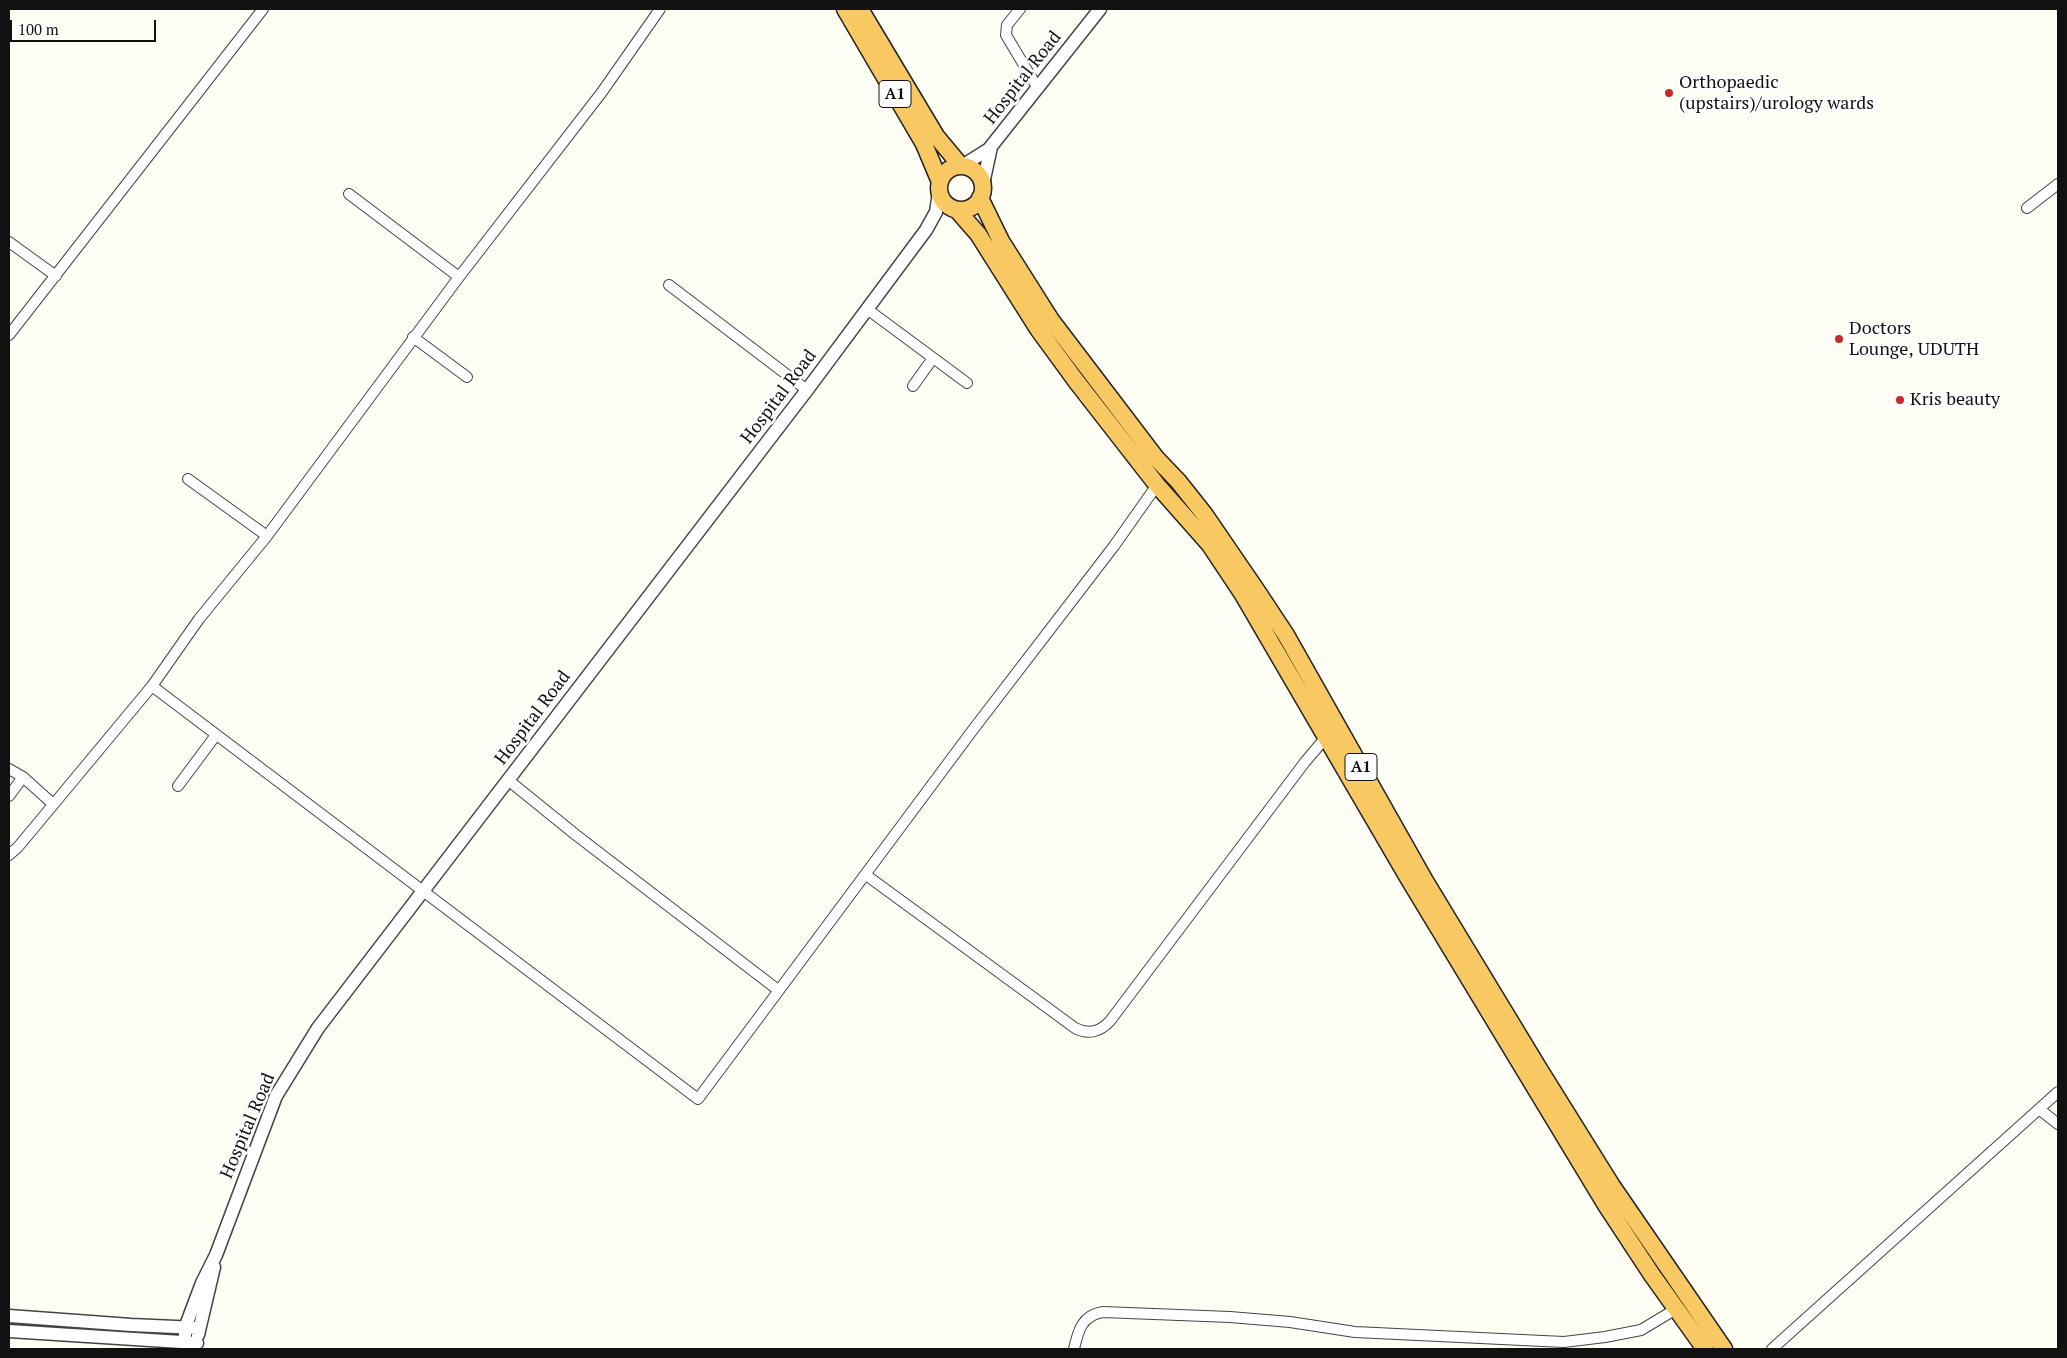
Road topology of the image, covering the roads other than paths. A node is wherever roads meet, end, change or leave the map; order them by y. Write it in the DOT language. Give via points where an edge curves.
graph roads {
  1 [pos="263,9"];
  2 [pos="660,9"];
  3 [pos="845,9"];
  4 [pos="860,9"];
  5 [pos="1020,9"];
  6 [pos="1100,9"];
  7 [pos="1038,87"];
  8 [pos="992,146"];
  9 [pos="964,164"];
  10 [pos="2058,184"];
  11 [pos="939,187"];
  12 [pos="982,191"];
  13 [pos="350,194"];
  14 [pos="2027,208"];
  15 [pos="957,210"];
  16 [pos="926,230"];
  17 [pos="9,242"];
  18 [pos="56,276"];
  19 [pos="459,277"];
  20 [pos="669,285"];
  21 [pos="867,309"];
  22 [pos="9,335"];
  23 [pos="413,338"];
  24 [pos="934,358"];
  25 [pos="468,377"];
  26 [pos="967,383"];
  27 [pos="913,386"];
  28 [pos="807,390"];
  29 [pos="188,479"];
  30 [pos="1157,484"];
  31 [pos="267,536"];
  32 [pos="152,686"];
  33 [pos="216,735"];
  34 [pos="1328,736"];
  35 [pos="9,769"];
  36 [pos="24,778"];
  37 [pos="508,780"];
  38 [pos="178,786"];
  39 [pos="9,796"];
  40 [pos="53,804"];
  41 [pos="9,855"];
  42 [pos="866,875"];
  43 [pos="422,892"];
  44 [pos="778,990"];
  45 [pos="2058,1092"];
  46 [pos="2039,1109"];
  47 [pos="2058,1124"];
  48 [pos="216,1255"];
  49 [pos="1676,1308"];
  50 [pos="9,1316"];
  51 [pos="131,1325"];
  52 [pos="185,1328"];
  53 [pos="198,1328"];
  54 [pos="9,1331"];
  55 [pos="130,1340"];
  56 [pos="184,1346"];
  57 [pos="197,1346"];
  58 [pos="1074,1349"];
  59 [pos="1706,1349"];
  60 [pos="1724,1349"];
  61 [pos="1772,1349"];
  1 -- 18 [label="street"];
  2 -- 19 [label="street" via="602,92"];
  3 -- 11 [label="highway, A1" via="924,144"];
  4 -- 9 [label="highway, A1" via="945,148"];
  5 -- 7 [label="street" via="1007,25 1006,35"];
  6 -- 7 [label="street, Hospital Road"];
  7 -- 8 [label="street, Hospital Road"];
  8 -- 9 [label="street"];
  8 -- 12 [label="street"];
  9 -- 11 [label="highway" via="949,169"];
  9 -- 12 [label="highway" via="974,170"];
  10 -- 14 [label="street"];
  11 -- 15 [label="highway" via="944,202"];
  11 -- 16 [label="street" via="938,207"];
  12 -- 15 [label="highway" via="972,207"];
  12 -- 60 [label="highway, A1" via="1001,241 1051,320 1156,458 1205,515 1286,636 1425,881 1544,1077 1628,1211"];
  13 -- 19 [label="street"];
  15 -- 16 [label="street" via="942,216"];
  15 -- 30 [label="highway, A1" via="981,239 1038,329"];
  16 -- 21 [label="street, Hospital Road"];
  17 -- 18 [label="street"];
  18 -- 22 [label="street"];
  19 -- 23 [label="street"];
  20 -- 28 [label="street"];
  21 -- 24 [label="street"];
  21 -- 28 [label="street, Hospital Road"];
  23 -- 25 [label="street"];
  23 -- 31 [label="street"];
  24 -- 26 [label="street"];
  24 -- 27 [label="street"];
  28 -- 37 [label="street, Hospital Road"];
  29 -- 31 [label="street"];
  30 -- 34 [label="highway, A1" via="1215,553"];
  30 -- 42 [label="street" via="1114,546"];
  31 -- 32 [label="street" via="199,619"];
  32 -- 33 [label="street"];
  32 -- 40 [label="street"];
  33 -- 38 [label="street"];
  33 -- 43 [label="street"];
  34 -- 42 [label="street" via="1110,1021 1098,1030 1086,1032 1075,1028"];
  34 -- 49 [label="highway, A1" via="1407,876 1606,1205"];
  35 -- 36 [label="street"];
  36 -- 39 [label="street"];
  36 -- 40 [label="street"];
  37 -- 43 [label="street, Hospital Road"];
  37 -- 44 [label="street"];
  40 -- 41 [label="street"];
  42 -- 44 [label="street"];
  43 -- 44 [label="street" via="698,1099"];
  43 -- 48 [label="street, Hospital Road" via="295,1062 276,1096"];
  45 -- 46 [label="street"];
  46 -- 47 [label="street"];
  46 -- 61 [label="street"];
  48 -- 52 [label="street"];
  48 -- 53 [label="street" via="211,1287"];
  49 -- 58 [label="street" via="1641,1330 1564,1342 1355,1332 1230,1317 1103,1312 1092,1315 1083,1323"];
  49 -- 59 [label="highway, A1"];
  50 -- 51 [label="street"];
  51 -- 52 [label="street"];
  51 -- 55 [label="street"];
  52 -- 53 [label="street"];
  52 -- 56 [label="street"];
  53 -- 57 [label="street"];
  54 -- 55 [label="street"];
  55 -- 56 [label="street"];
  56 -- 57 [label="street"];
}
